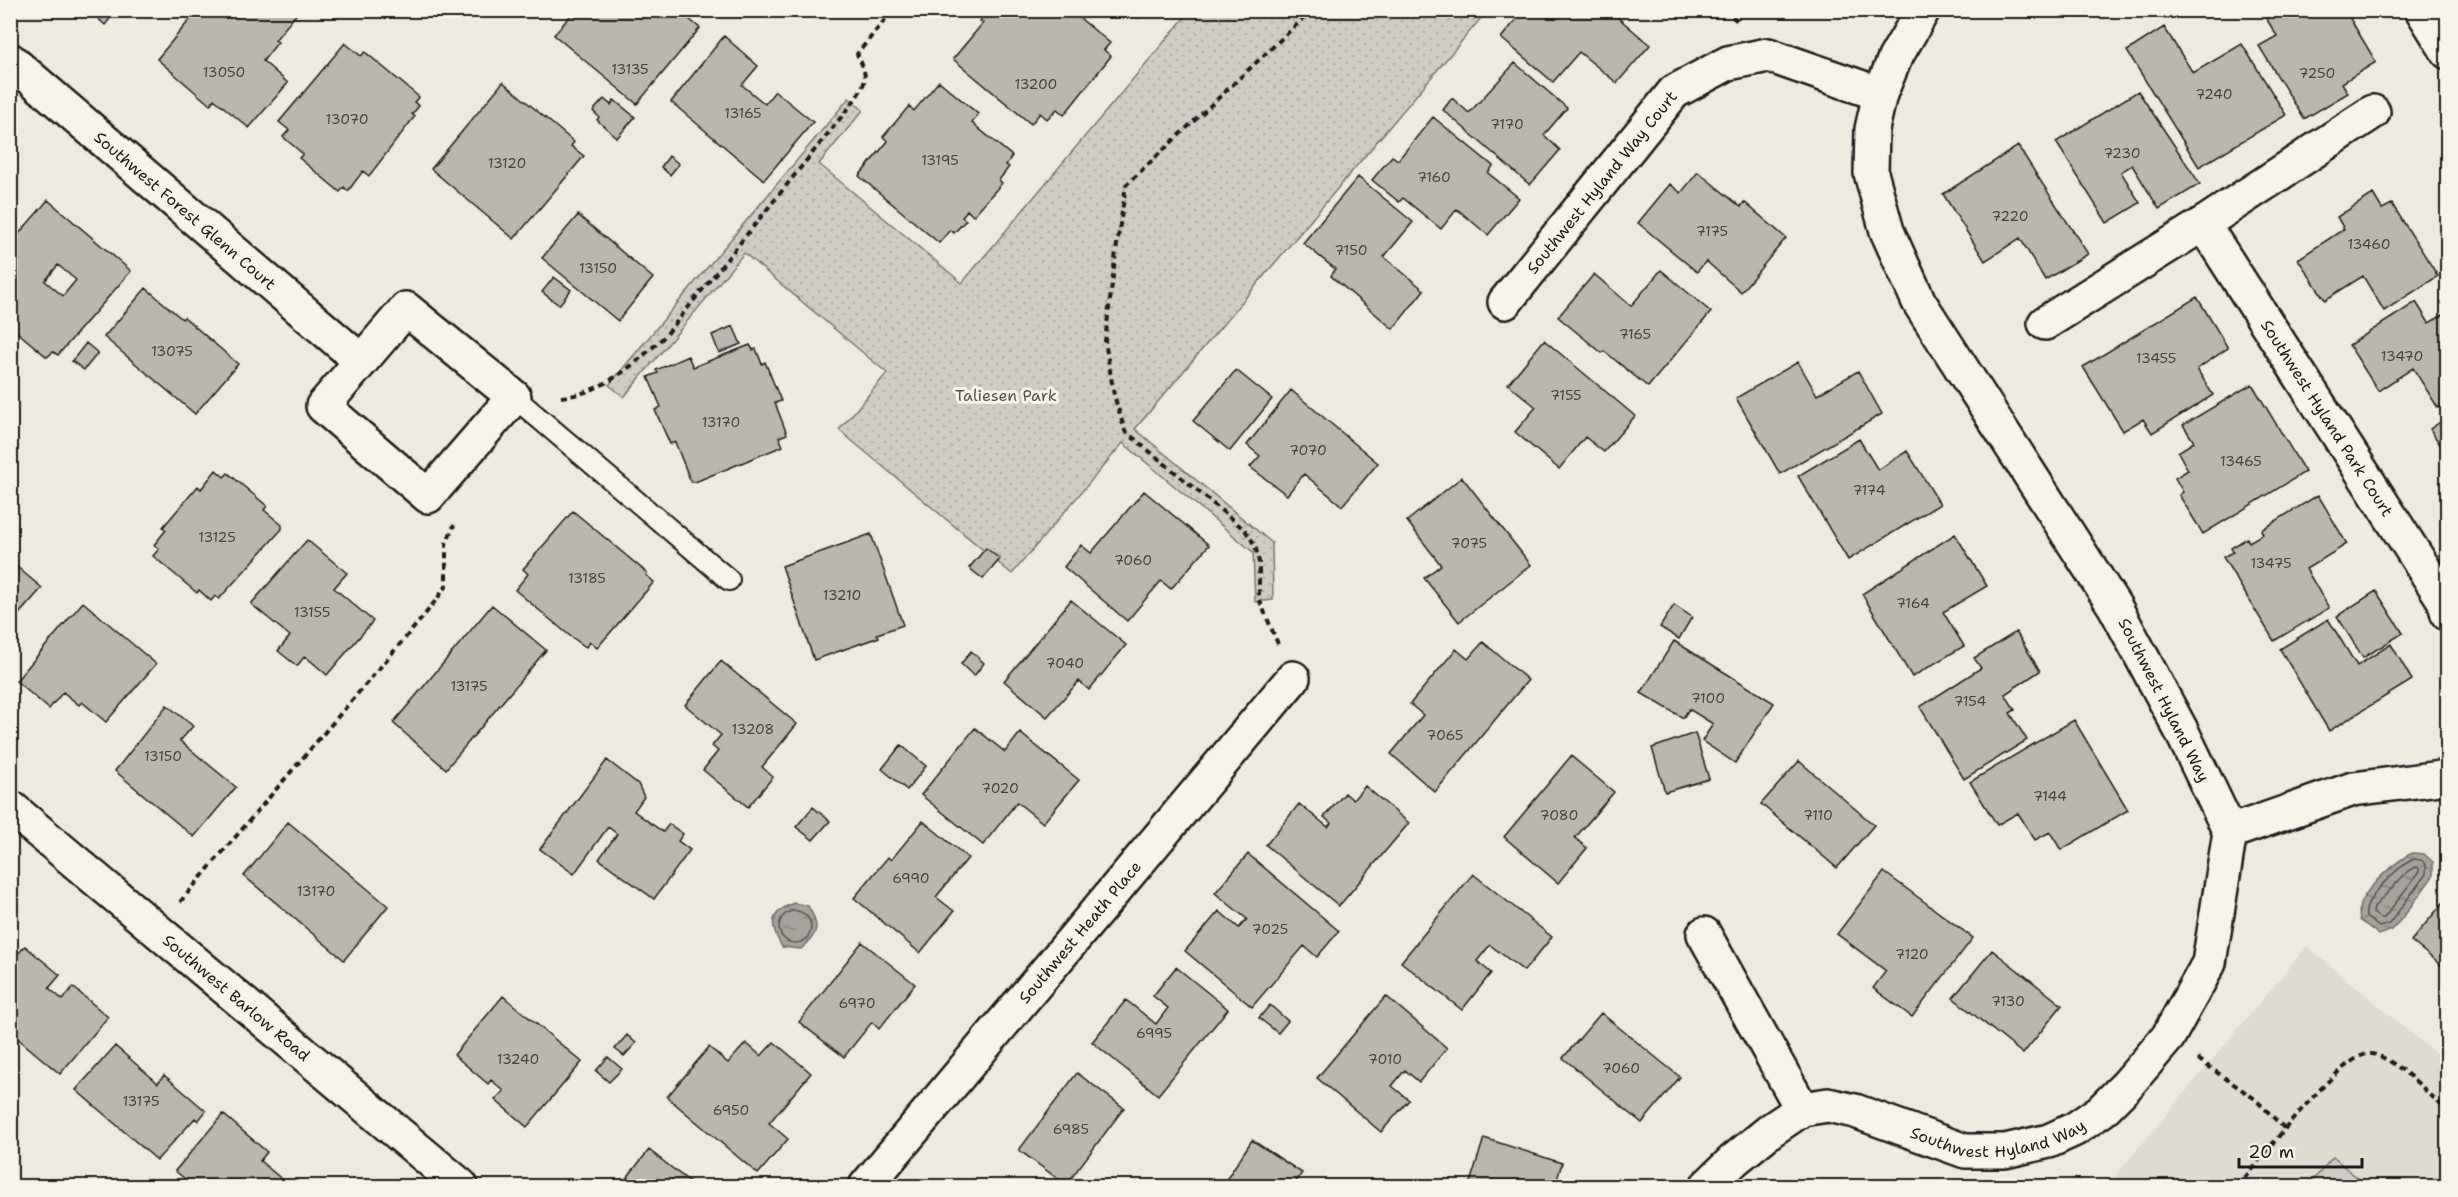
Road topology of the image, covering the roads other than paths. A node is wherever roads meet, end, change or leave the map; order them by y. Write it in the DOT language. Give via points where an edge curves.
graph roads {
  1 [pos="1923,10"];
  2 [pos="2422,10"];
  3 [pos="2448,52"];
  4 [pos="10,60"];
  5 [pos="1880,94"];
  6 [pos="2373,112"];
  7 [pos="2203,224"];
  8 [pos="1505,302"];
  9 [pos="2044,323"];
  10 [pos="361,361"];
  11 [pos="514,397"];
  12 [pos="729,580"];
  13 [pos="2448,614"];
  14 [pos="1293,678"];
  15 [pos="2448,777"];
  16 [pos="10,807"];
  17 [pos="2230,832"];
  18 [pos="1704,934"];
  19 [pos="1802,1109"];
  20 [pos="461,1186"];
  21 [pos="866,1186"];
  22 [pos="1707,1186"];
  1 -- 5 [label="street, Southwest Hyland Way" via="1895,58"];
  2 -- 3 [label="street"];
  4 -- 10 [label="street, Southwest Forest Glenn Court"];
  5 -- 8 [label="street, Southwest Hyland Way Court" via="1768,55 1728,63 1674,92"];
  5 -- 17 [label="street, Southwest Hyland Way" via="1872,129 1871,173 1887,231 1919,302 2115,607"];
  6 -- 7 [label="street"];
  7 -- 9 [label="street"];
  7 -- 13 [label="street, Southwest Hyland Park Court" via="2444,600"];
  10 -- 11 [label="street" via="406,309"];
  10 -- 11 [label="street" via="323,406 428,496"];
  11 -- 12 [label="lane"];
  14 -- 21 [label="street, Southwest Heath Place"];
  15 -- 17 [label="street" via="2353,789"];
  16 -- 20 [label="street, Southwest Barlow Road"];
  17 -- 19 [label="street, Southwest Hyland Way" via="2209,963 2168,1037 2101,1111 2075,1129 2049,1141 2005,1151 1965,1150 1855,1111 1828,1105"];
  18 -- 19 [label="street"];
  19 -- 22 [label="street, Southwest Hyland Way" via="1734,1160"];
}
